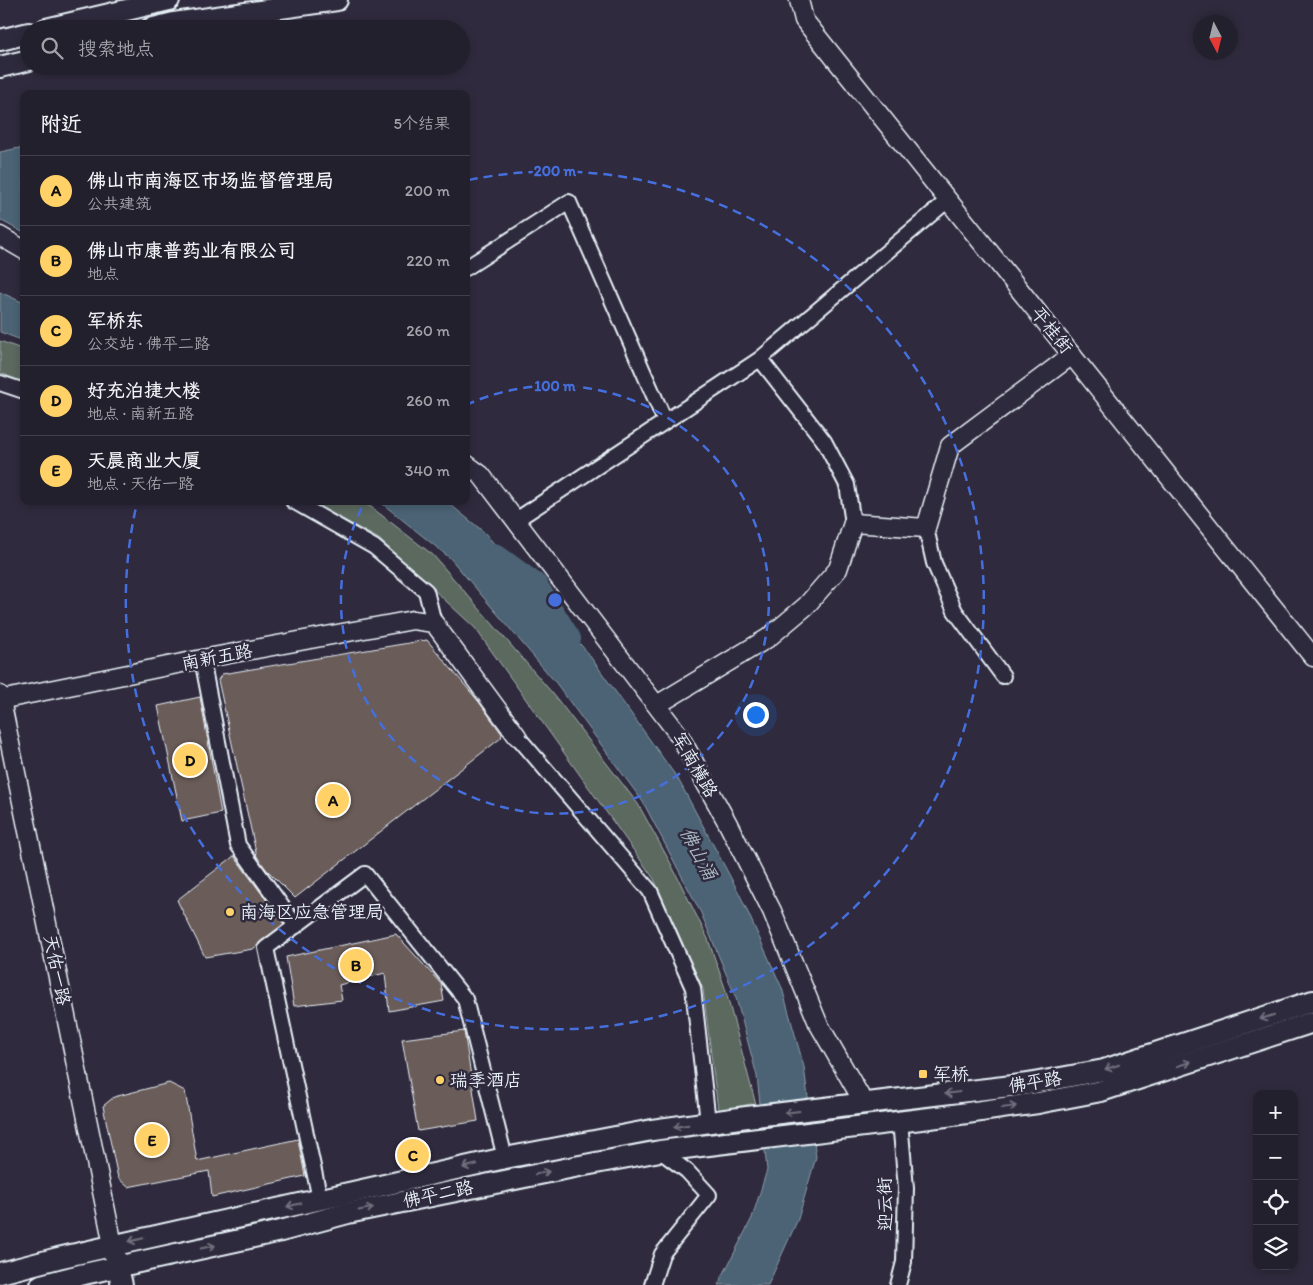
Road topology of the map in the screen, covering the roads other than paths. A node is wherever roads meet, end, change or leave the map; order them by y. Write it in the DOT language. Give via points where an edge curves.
graph roads {
  1 [pos="169,0"];
  2 [pos="799,0"];
  3 [pos="325,1"];
  4 [pos="84,20"];
  5 [pos="195,20"];
  6 [pos="20,35"];
  7 [pos="0,40"];
  8 [pos="20,62"];
  9 [pos="0,68"];
  10 [pos="948,200"];
  11 [pos="0,236"];
  12 [pos="20,248"];
  13 [pos="470,265"];
  14 [pos="1072,355"];
  15 [pos="760,359"];
  16 [pos="0,383"];
  17 [pos="20,390"];
  18 [pos="666,421"];
  19 [pos="470,466"];
  20 [pos="300,505"];
  21 [pos="516,520"];
  22 [pos="853,523"];
  23 [pos="926,528"];
  24 [pos="434,623"];
  25 [pos="1313,656"];
  26 [pos="202,659"];
  27 [pos="1003,676"];
  28 [pos="0,698"];
  29 [pos="657,705"];
  30 [pos="517,736"];
  31 [pos="296,926"];
  32 [pos="1313,1001"];
  33 [pos="1313,1022"];
  34 [pos="864,1103"];
  35 [pos="747,1117"];
  36 [pos="708,1122"];
  37 [pos="900,1122"];
  38 [pos="840,1129"];
  39 [pos="660,1151"];
  40 [pos="505,1158"];
  41 [pos="320,1199"];
  42 [pos="114,1245"];
  43 [pos="0,1272"];
  44 [pos="119,1276"];
  45 [pos="41,1285"];
  46 [pos="652,1285"];
  47 [pos="898,1285"];
  1 -- 4 [label="main road"];
  2 -- 10 [label="street, 平桂街" via="804,20"];
  3 -- 5 [label="main road"];
  6 -- 7 [label="main road"];
  8 -- 9 [label="main road"];
  10 -- 14 [label="street, 平桂街"];
  10 -- 15 [label="street"];
  11 -- 12 [label="street"];
  13 -- 18 [label="street" via="568,202"];
  14 -- 23 [label="street" via="950,446"];
  14 -- 25 [label="street, 平桂街"];
  15 -- 18 [label="street"];
  15 -- 22 [label="street" via="824,441 847,485"];
  16 -- 17 [label="street"];
  18 -- 21 [label="street"];
  19 -- 21 [label="street, 军南横路" via="482,474"];
  20 -- 24 [label="street" via="374,547 426,591"];
  21 -- 29 [label="street, 军南横路"];
  22 -- 23 [label="street"];
  22 -- 29 [label="street" via="838,569 806,606 768,638"];
  23 -- 27 [label="street" via="934,563 955,611"];
  24 -- 26 [label="street, 南新五路" via="414,620"];
  24 -- 30 [label="street"];
  26 -- 28 [label="street, 南新五路"];
  26 -- 31 [label="street" via="238,845"];
  28 -- 42 [label="street, 天佑一路"];
  29 -- 34 [label="street, 军南横路" via="679,734 727,822 772,910 818,1024"];
  30 -- 36 [label="street" via="650,891 694,988"];
  31 -- 40 [label="street" via="365,874 465,999"];
  31 -- 41 [label="street" via="266,948"];
  32 -- 34 [label="main road, 佛平路, one-way" via="1104,1070 1028,1084"];
  37 -- 33 [label="main road, 佛平路, one-way" via="1101,1091"];
  34 -- 35 [label="main road, 佛平路, one-way"];
  35 -- 36 [label="main road, 佛平二路"];
  36 -- 40 [label="main road, 佛平二路, one-way"];
  37 -- 38 [label="main road, 佛平路"];
  37 -- 47 [label="street, 迎云街" via="906,1188 904,1262"];
  38 -- 39 [label="main road, 佛平二路"];
  44 -- 39 [label="main road, 佛平二路, one-way" via="357,1211"];
  39 -- 46 [label="street" via="687,1171 709,1195 662,1254"];
  40 -- 41 [label="main road, 佛平二路, one-way"];
  41 -- 42 [label="main road, 佛平二路, one-way"];
  42 -- 43 [label="main road, 佛平二路"];
  42 -- 44 [label="main road"];
  44 -- 45 [label="main road, 佛平二路"];
}
